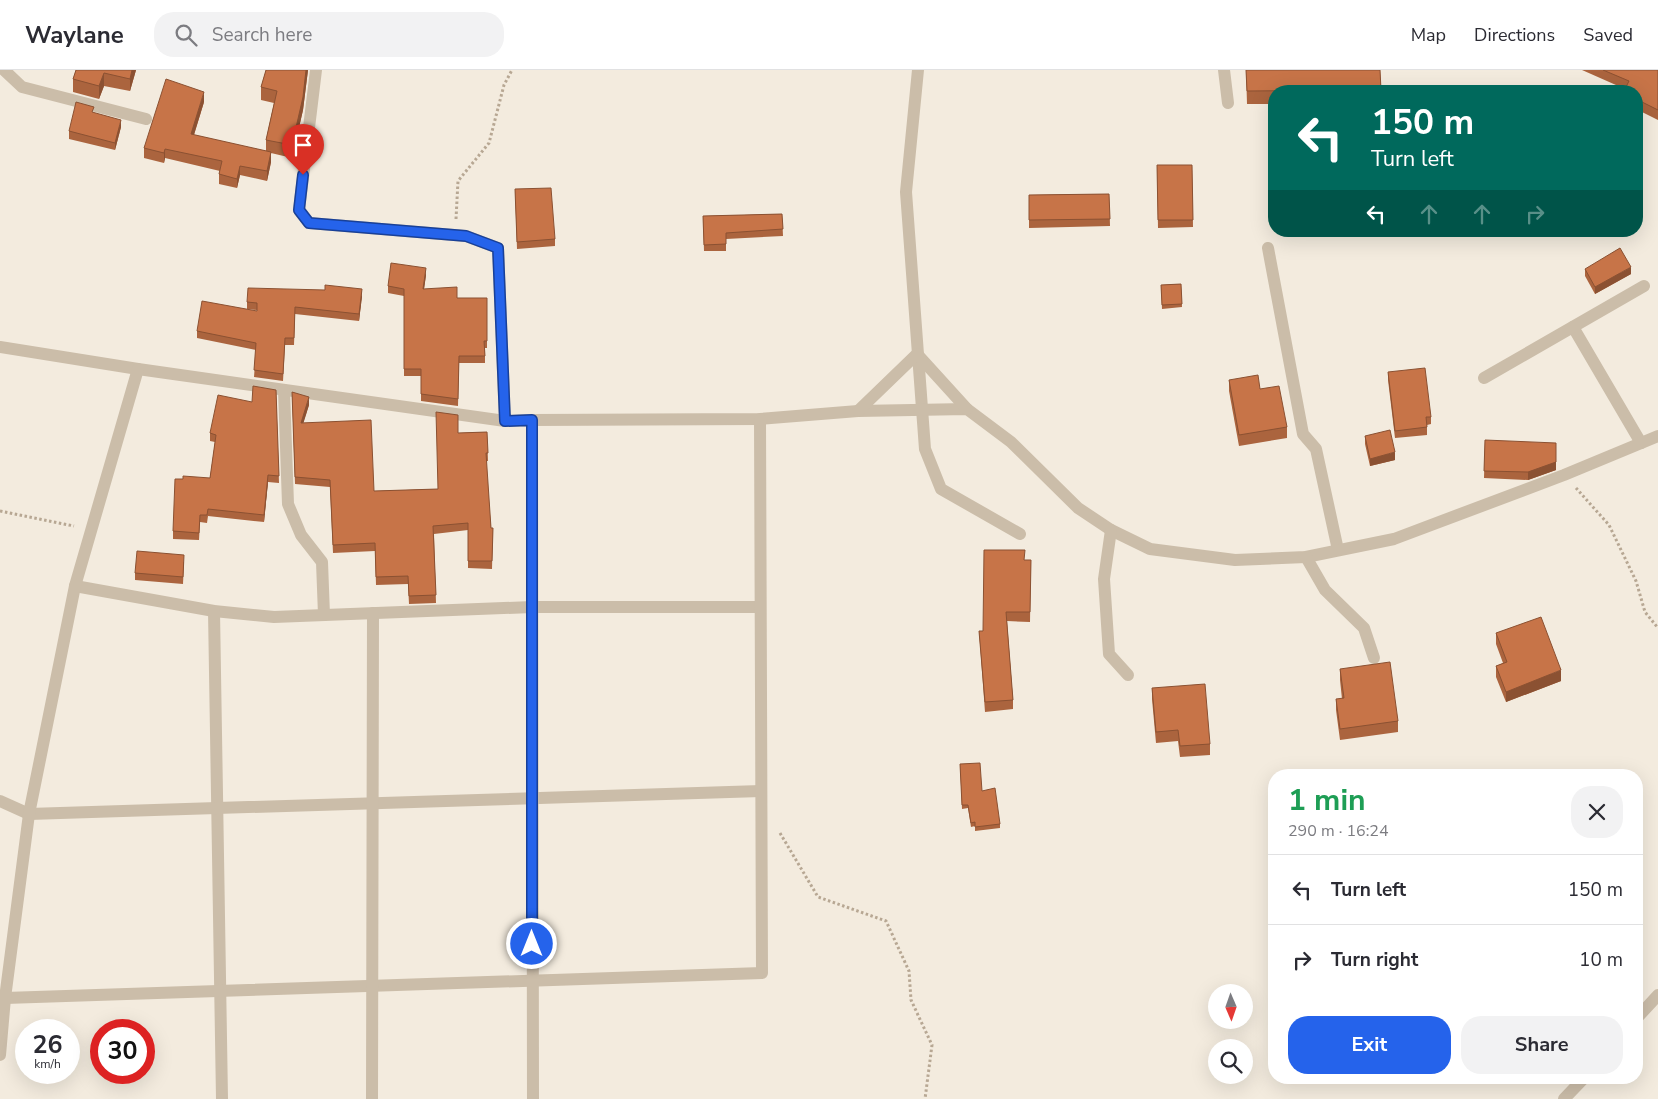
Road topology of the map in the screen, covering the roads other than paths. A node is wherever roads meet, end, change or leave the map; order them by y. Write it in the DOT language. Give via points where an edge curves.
graph roads {
  1 [pos="4,70"];
  2 [pos="316,70"];
  3 [pos="918,70"];
  4 [pos="1224,70"];
  5 [pos="1228,103"];
  6 [pos="146,119"];
  7 [pos="1268,248"];
  8 [pos="1644,286"];
  9 [pos="1573,327"];
  10 [pos="0,347"];
  11 [pos="917,354"];
  12 [pos="138,369"];
  13 [pos="1484,378"];
  14 [pos="284,390"];
  15 [pos="967,408"];
  16 [pos="921,409"];
  17 [pos="858,411"];
  18 [pos="760,419"];
  19 [pos="532,420"];
  20 [pos="505,421"];
  21 [pos="1658,436"];
  22 [pos="1641,443"];
  23 [pos="1111,530"];
  24 [pos="1020,534"];
  25 [pos="1338,550"];
  26 [pos="1306,557"];
  27 [pos="75,586"];
  28 [pos="532,607"];
  29 [pos="760,607"];
  30 [pos="214,611"];
  31 [pos="373,613"];
  32 [pos="324,615"];
  33 [pos="1374,658"];
  34 [pos="1128,675"];
  35 [pos="761,790"];
  36 [pos="532,798"];
  37 [pos="0,801"];
  38 [pos="373,803"];
  39 [pos="217,808"];
  40 [pos="29,814"];
  41 [pos="532,980"];
  42 [pos="372,986"];
  43 [pos="220,991"];
  44 [pos="1658,995"];
  45 [pos="5,998"];
  46 [pos="1643,1011"];
  47 [pos="0,1055"];
  48 [pos="1579,1084"];
  49 [pos="1569,1097"];
  50 [pos="222,1099"];
  51 [pos="372,1099"];
  52 [pos="533,1099"];
  1 -- 6 [label="street" via="22,87"];
  2 -- 20 [label="street" via="299,210 309,223 466,236 498,248"];
  3 -- 11 [label="street" via="906,192"];
  4 -- 5 [label="street"];
  7 -- 25 [label="street" via="1303,434 1316,449"];
  8 -- 9 [label="street"];
  9 -- 13 [label="street"];
  9 -- 22 [label="street"];
  10 -- 12 [label="street"];
  11 -- 15 [label="street"];
  11 -- 16 [label="street"];
  11 -- 17 [label="street"];
  12 -- 14 [label="street"];
  12 -- 27 [label="street"];
  14 -- 20 [label="street"];
  14 -- 32 [label="street" via="288,504 301,535 322,562"];
  15 -- 16 [label="street"];
  15 -- 23 [label="street" via="1011,442 1078,508"];
  16 -- 17 [label="street"];
  16 -- 24 [label="street" via="925,449 941,489"];
  17 -- 18 [label="street"];
  18 -- 19 [label="street"];
  18 -- 29 [label="street"];
  19 -- 20 [label="street"];
  19 -- 28 [label="street"];
  21 -- 22 [label="street"];
  22 -- 25 [label="street" via="1394,539"];
  23 -- 26 [label="street" via="1150,549 1235,560"];
  23 -- 34 [label="street" via="1104,579 1109,654"];
  25 -- 26 [label="street"];
  26 -- 33 [label="street" via="1325,590 1364,628"];
  27 -- 30 [label="street"];
  27 -- 40 [label="street"];
  28 -- 29 [label="street"];
  28 -- 31 [label="street"];
  28 -- 36 [label="street"];
  29 -- 35 [label="street"];
  30 -- 32 [label="street" via="274,617"];
  30 -- 39 [label="street"];
  31 -- 32 [label="street"];
  31 -- 38 [label="street"];
  35 -- 36 [label="street"];
  35 -- 41 [label="street" via="762,973"];
  36 -- 38 [label="street"];
  36 -- 41 [label="street"];
  37 -- 40 [label="street"];
  38 -- 39 [label="street"];
  38 -- 42 [label="street"];
  39 -- 40 [label="street"];
  39 -- 43 [label="street"];
  40 -- 45 [label="street"];
  41 -- 42 [label="street"];
  41 -- 52 [label="street"];
  42 -- 43 [label="street"];
  42 -- 51 [label="street"];
  43 -- 45 [label="street"];
  43 -- 50 [label="street"];
  44 -- 46 [label="street"];
  45 -- 47 [label="street"];
  48 -- 49 [label="street"];
}
